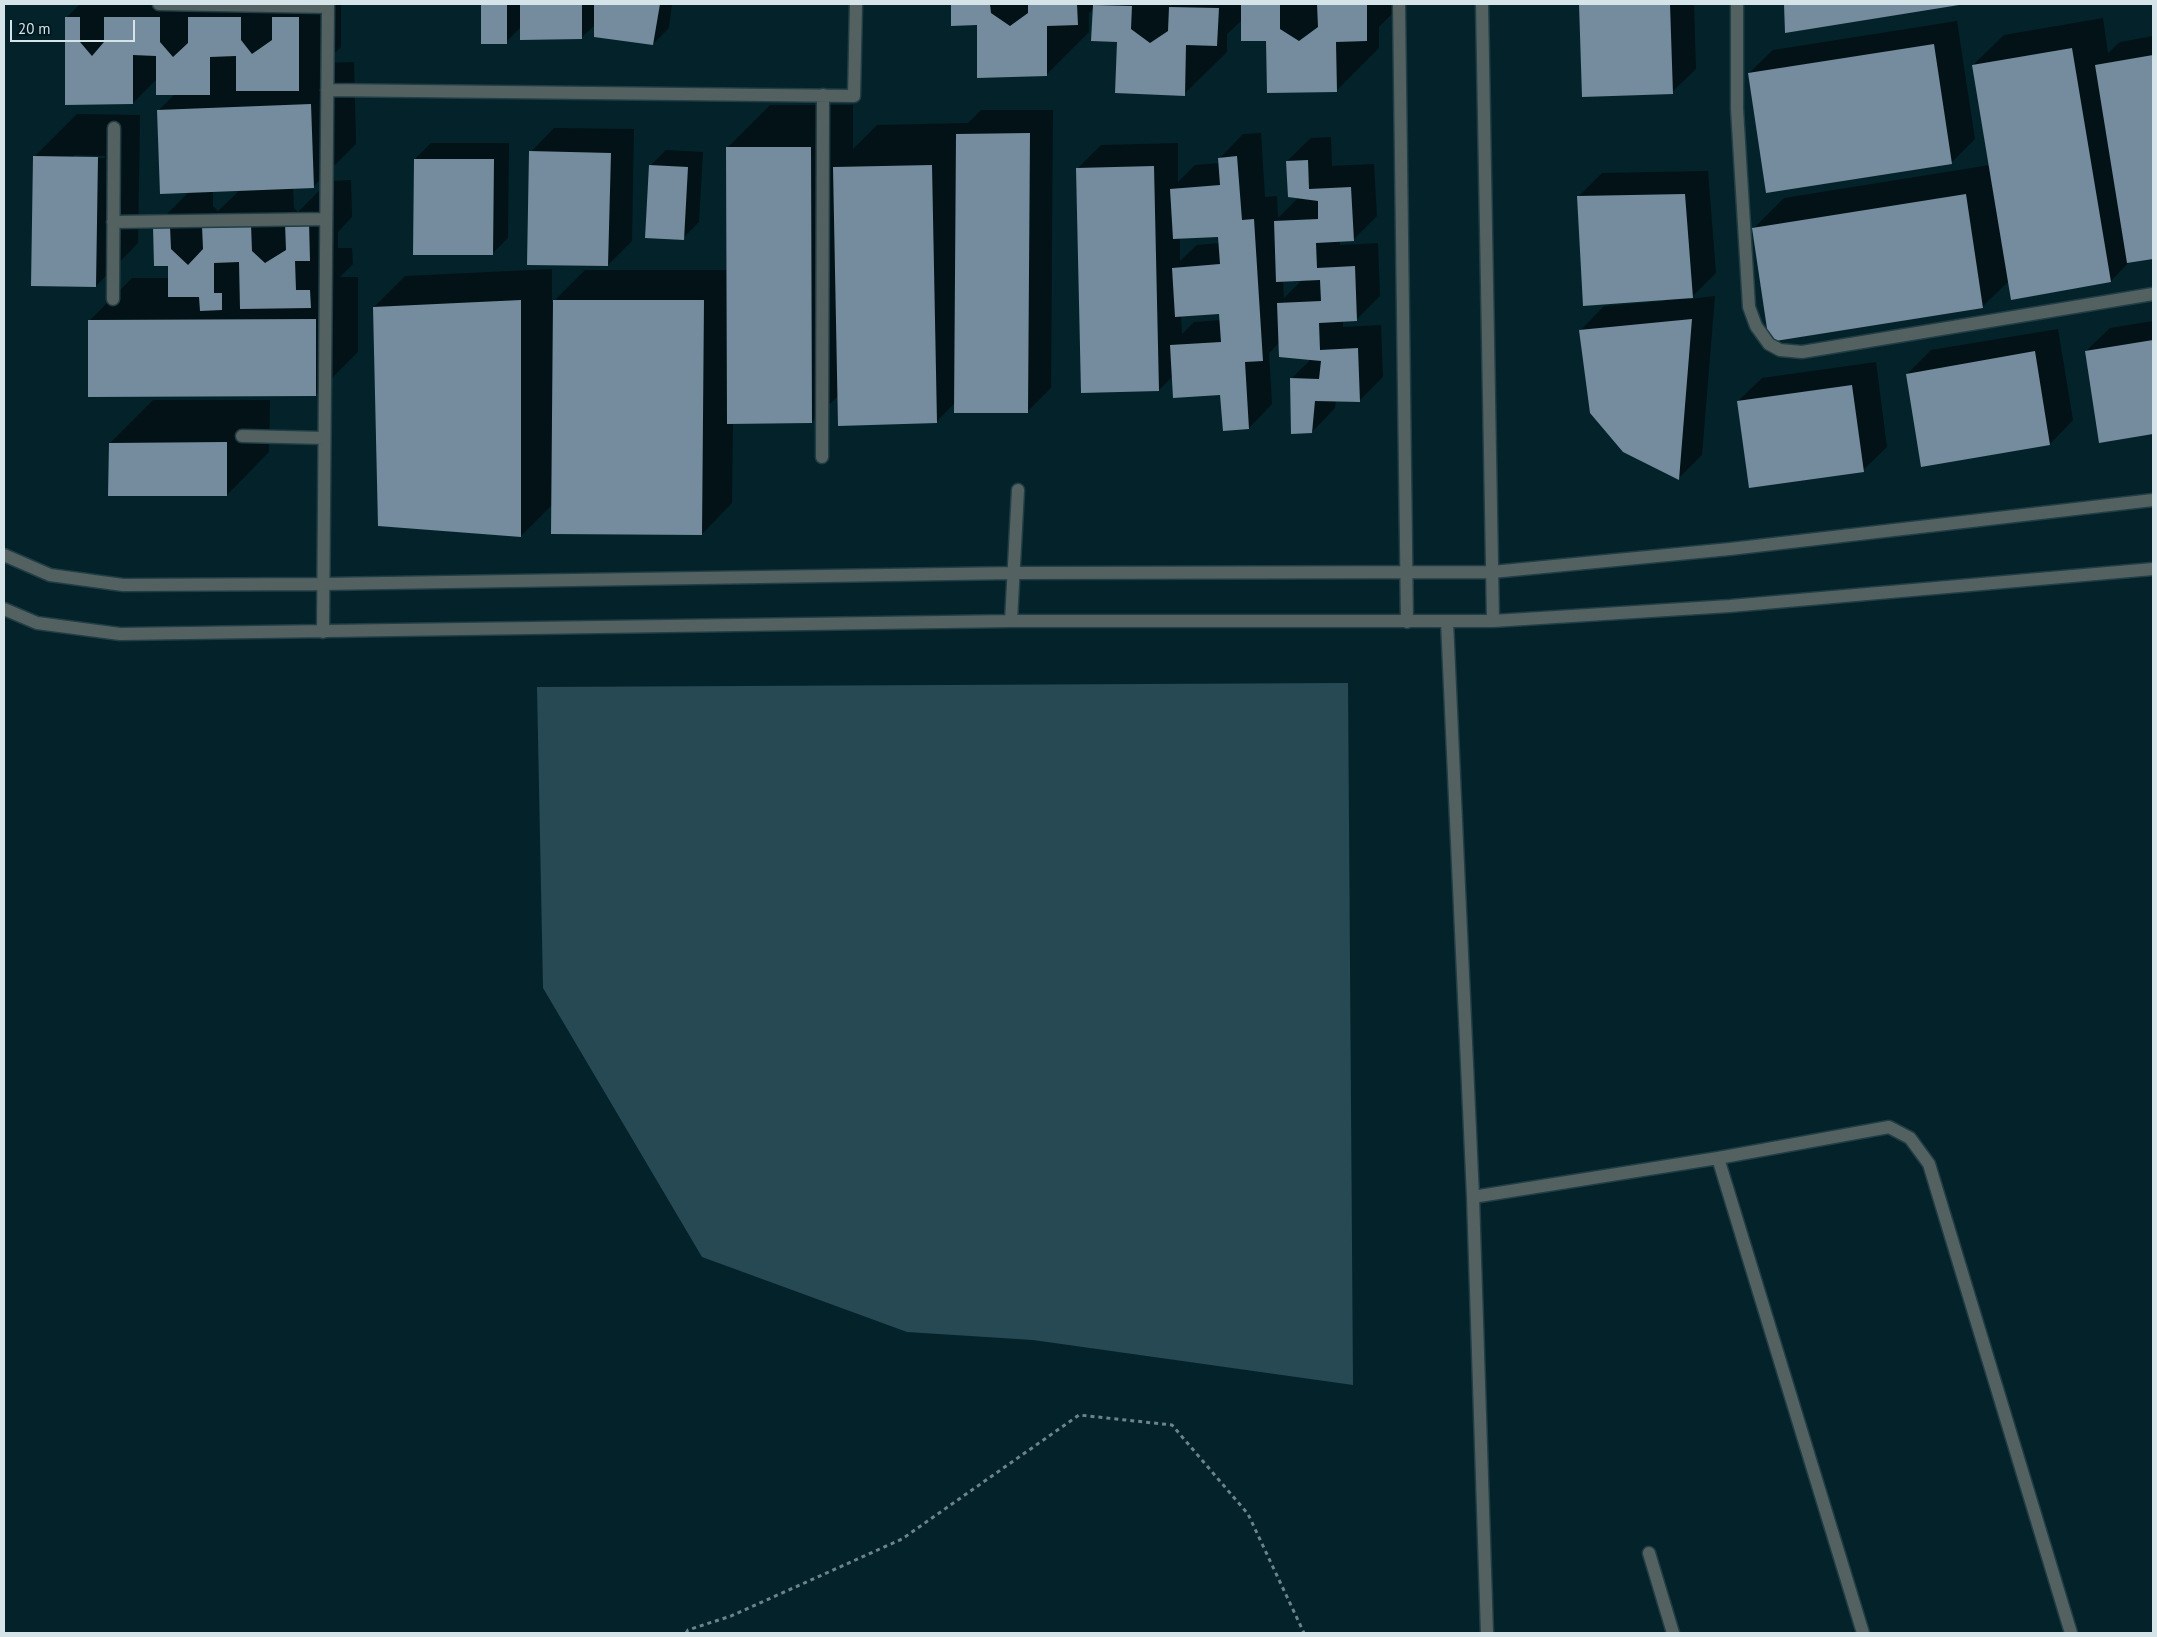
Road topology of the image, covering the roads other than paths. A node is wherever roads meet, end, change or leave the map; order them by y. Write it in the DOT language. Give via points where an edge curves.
graph roads {
  1 [pos="159,4"];
  2 [pos="856,4"];
  3 [pos="1398,4"];
  4 [pos="1482,4"];
  5 [pos="1737,4"];
  6 [pos="328,5"];
  7 [pos="328,90"];
  8 [pos="823,95"];
  9 [pos="114,128"];
  10 [pos="326,219"];
  11 [pos="113,222"];
  12 [pos="2153,294"];
  13 [pos="112,299"];
  14 [pos="242,436"];
  15 [pos="324,438"];
  16 [pos="822,457"];
  17 [pos="1018,490"];
  18 [pos="2153,500"];
  19 [pos="4,555"];
  20 [pos="2153,569"];
  21 [pos="1492,572"];
  22 [pos="1012,573"];
  23 [pos="1406,573"];
  24 [pos="323,584"];
  25 [pos="4,609"];
  26 [pos="1448,621"];
  27 [pos="1493,621"];
  28 [pos="1011,622"];
  29 [pos="1407,622"];
  30 [pos="323,632"];
  31 [pos="1718,1158"];
  32 [pos="1473,1197"];
  33 [pos="1649,1553"];
  34 [pos="1487,1633"];
  35 [pos="1673,1633"];
  36 [pos="1864,1633"];
  37 [pos="2071,1633"];
  1 -- 6 [label="street"];
  2 -- 8 [label="street" via="854,96"];
  3 -- 23 [label="street"];
  4 -- 21 [label="street"];
  5 -- 12 [label="street" via="1737,109 1749,307 1756,326 1769,344 1780,350 1802,352"];
  6 -- 7 [label="street"];
  7 -- 8 [label="street"];
  7 -- 10 [label="street"];
  8 -- 16 [label="street"];
  9 -- 11 [label="street"];
  10 -- 11 [label="street"];
  10 -- 15 [label="street"];
  11 -- 13 [label="street"];
  14 -- 15 [label="street"];
  15 -- 24 [label="street"];
  17 -- 22 [label="street"];
  18 -- 21 [label="street" via="1730,550"];
  19 -- 24 [label="street" via="50,575 123,585"];
  20 -- 27 [label="street" via="1730,606"];
  21 -- 23 [label="street"];
  21 -- 27 [label="street"];
  22 -- 23 [label="street"];
  22 -- 24 [label="street"];
  22 -- 28 [label="street"];
  23 -- 29 [label="street"];
  24 -- 30 [label="street"];
  25 -- 30 [label="street" via="37,623 120,634"];
  26 -- 27 [label="street"];
  26 -- 29 [label="street"];
  26 -- 32 [label="street"];
  28 -- 29 [label="street"];
  28 -- 30 [label="street"];
  31 -- 32 [label="street"];
  31 -- 36 [label="street"];
  31 -- 37 [label="street" via="1889,1128 1910,1138 1929,1164"];
  32 -- 34 [label="street"];
  33 -- 35 [label="street"];
}
